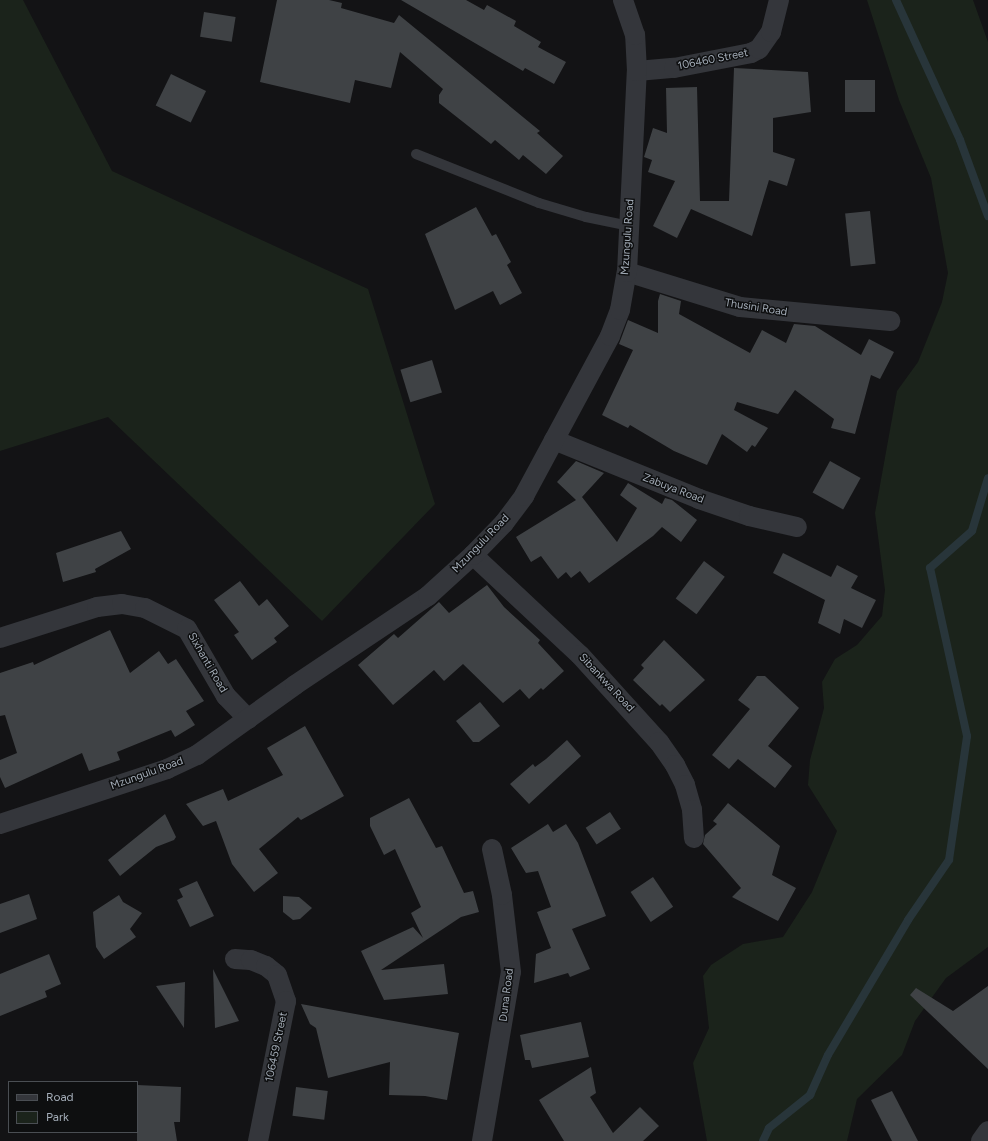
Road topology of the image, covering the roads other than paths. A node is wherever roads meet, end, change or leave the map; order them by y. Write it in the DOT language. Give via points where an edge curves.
graph roads {
  1 [pos="623,0"];
  2 [pos="779,0"];
  3 [pos="637,71"];
  4 [pos="416,154"];
  5 [pos="630,226"];
  6 [pos="627,272"];
  7 [pos="890,321"];
  8 [pos="554,440"];
  9 [pos="797,527"];
  10 [pos="473,555"];
  11 [pos="0,638"];
  12 [pos="248,719"];
  13 [pos="0,824"];
  14 [pos="694,838"];
  15 [pos="492,849"];
  16 [pos="235,959"];
  17 [pos="988,1131"];
  18 [pos="258,1141"];
  19 [pos="482,1141"];
  20 [pos="981,1141"];
  1 -- 3 [label="street, Mzungulu Road" via="635,35"];
  2 -- 3 [label="street, 106460 Street" via="771,32 759,49 752,54 674,68"];
  3 -- 5 [label="street, Mzungulu Road"];
  4 -- 5 [label="lane" via="539,203 586,217"];
  5 -- 6 [label="street, Mzungulu Road"];
  6 -- 7 [label="street, Thusini Road" via="740,307"];
  6 -- 8 [label="street, Mzungulu Road" via="620,310 610,336"];
  8 -- 9 [label="street, Zabuya Road" via="699,499 749,516"];
  8 -- 10 [label="street, Mzungulu Road" via="524,496 504,523"];
  10 -- 12 [label="street, Mzungulu Road" via="428,596"];
  10 -- 14 [label="street, Sibankwa Road" via="580,655 659,742 675,764 685,785 692,810"];
  11 -- 12 [label="street, Sixhanti Road" via="96,607 122,604 145,608 187,629 226,696"];
  12 -- 13 [label="street, Mzungulu Road" via="197,755 167,769"];
  15 -- 19 [label="street, Duna Road" via="502,895 511,972"];
  16 -- 18 [label="street, 106459 Street" via="251,960 266,966 277,975 286,1001"];
  17 -- 20 [label="street"];
}
